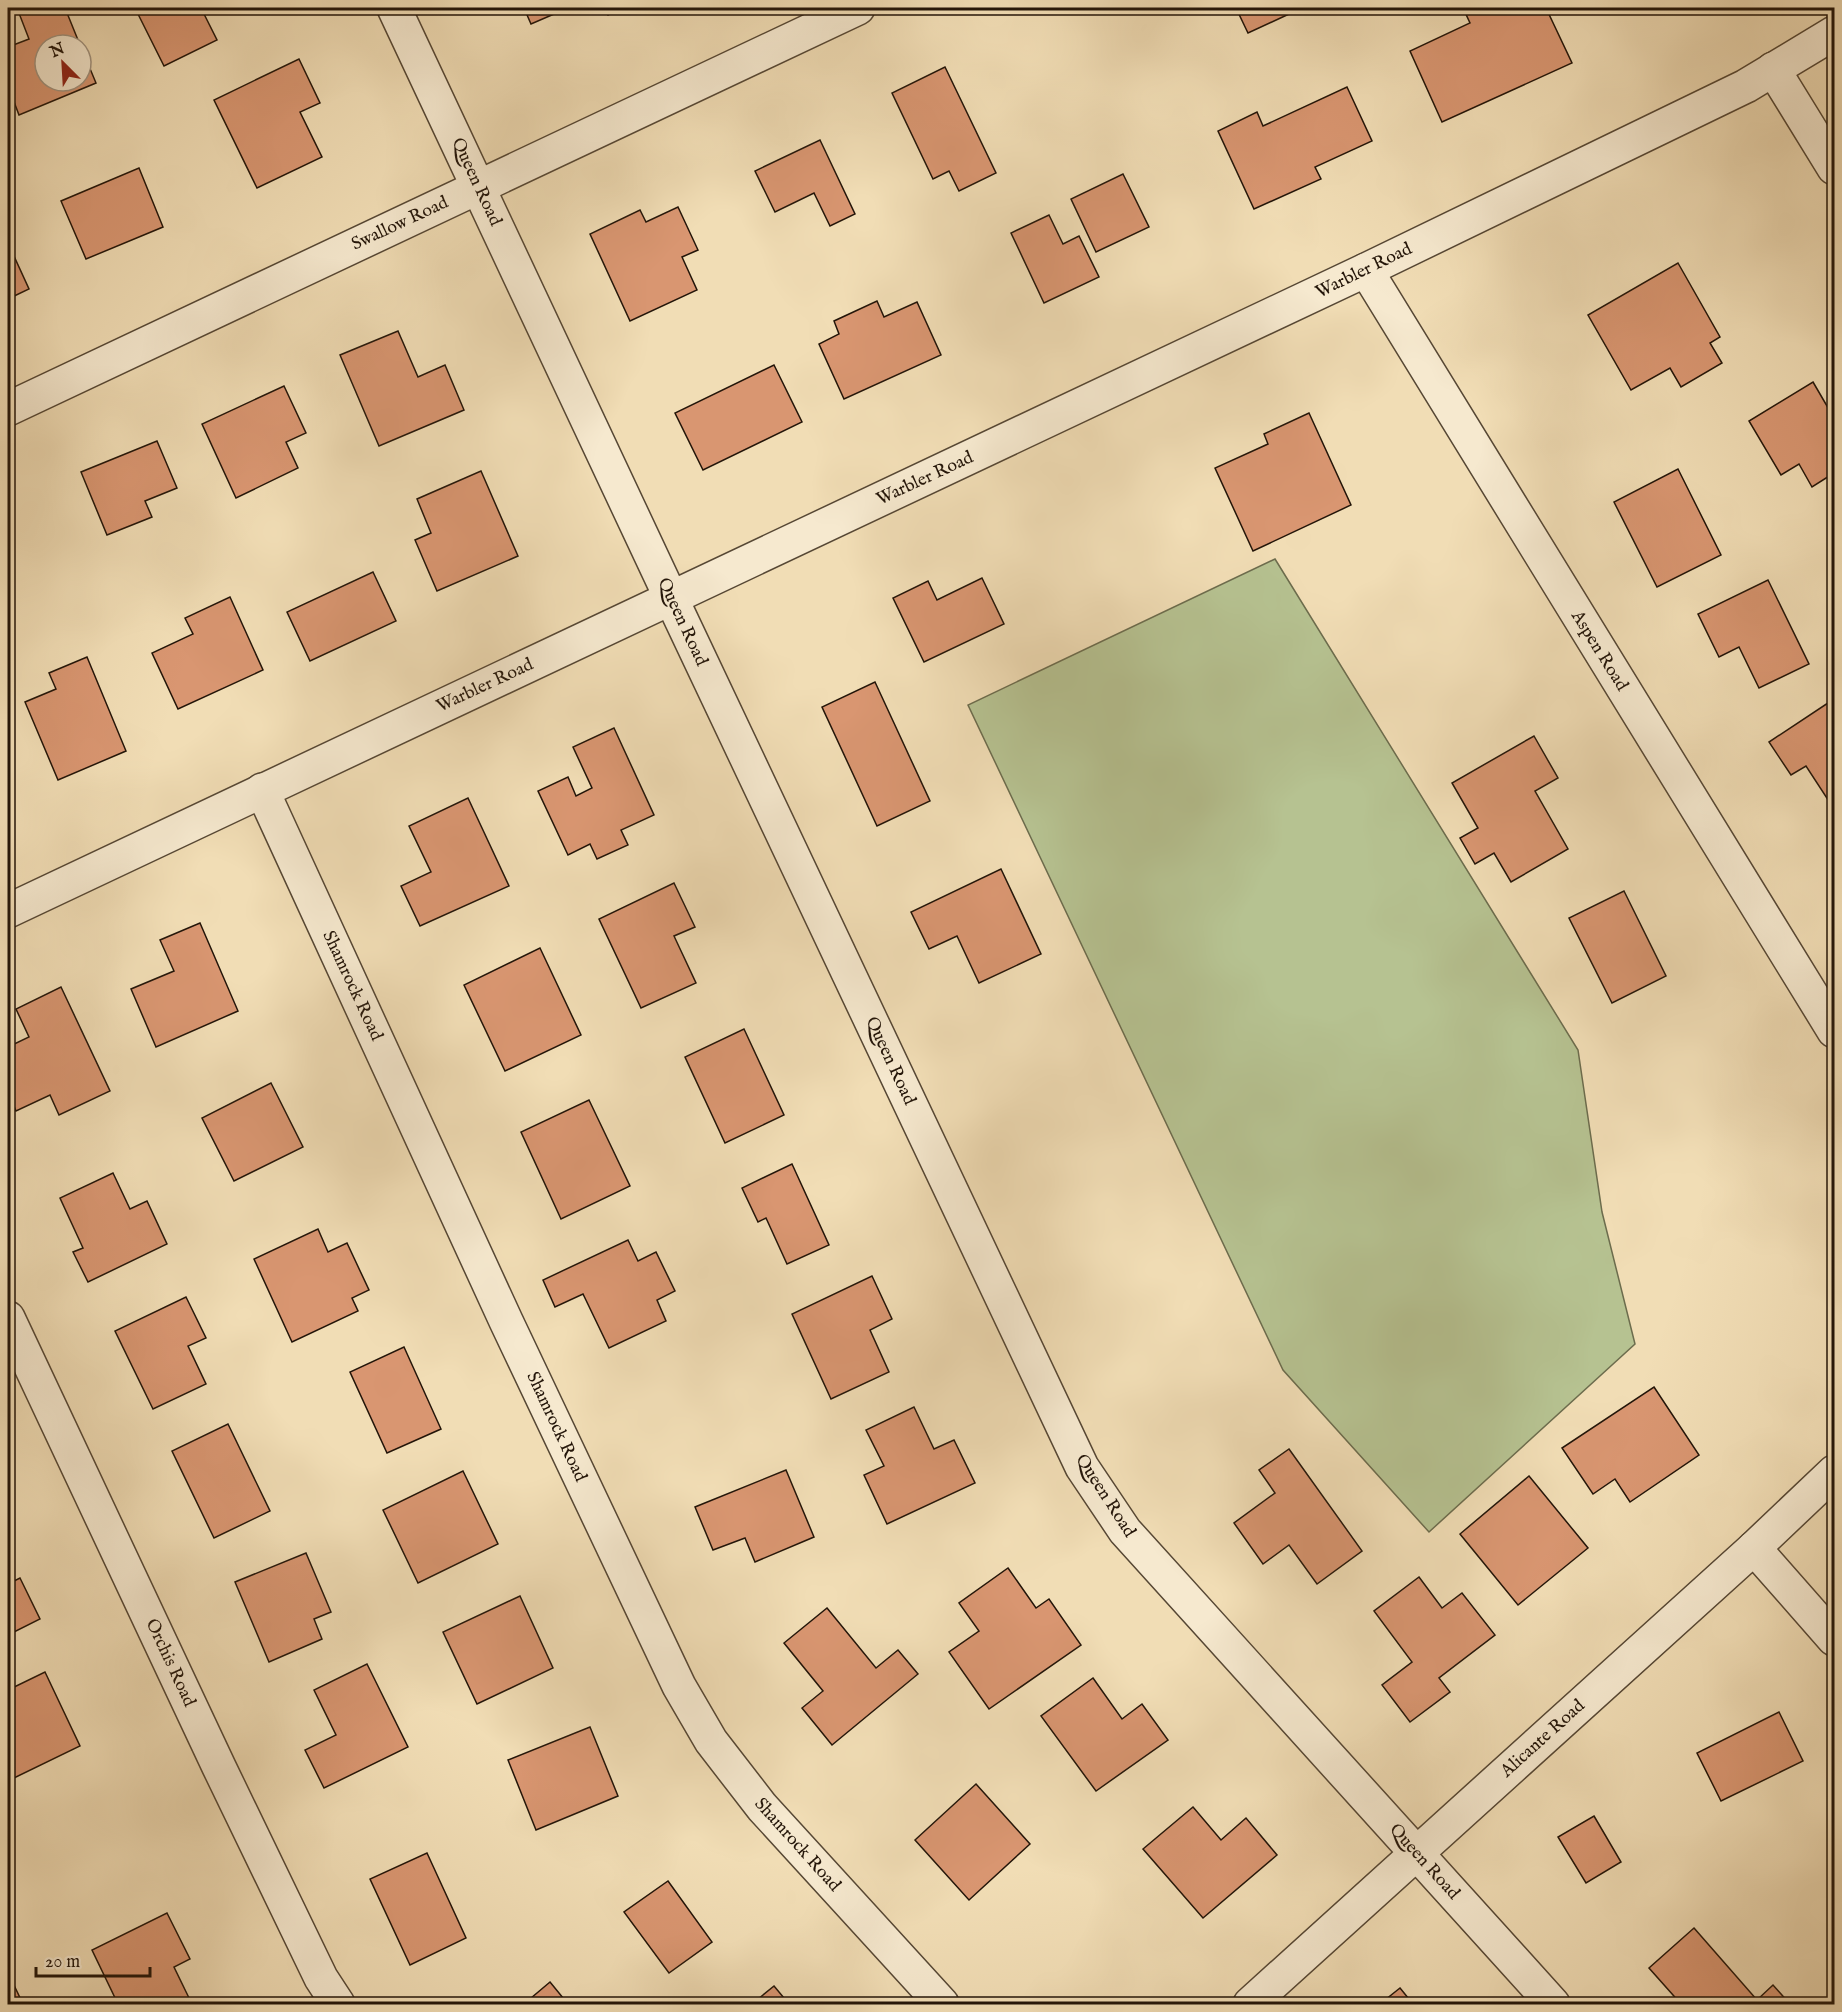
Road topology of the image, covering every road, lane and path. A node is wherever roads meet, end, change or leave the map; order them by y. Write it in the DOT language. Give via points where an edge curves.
graph roads {
  1 [pos="394,8"];
  2 [pos="858,8"];
  3 [pos="1834,33"];
  4 [pos="1773,69"];
  5 [pos="1834,168"];
  6 [pos="478,188"];
  7 [pos="1366,270"];
  8 [pos="8,409"];
  9 [pos="671,598"];
  10 [pos="262,790"];
  11 [pos="8,911"];
  12 [pos="1834,1031"];
  13 [pos="8,1318"];
  14 [pos="1834,1472"];
  15 [pos="1754,1548"];
  16 [pos="1834,1640"];
  17 [pos="1416,1854"];
  18 [pos="338,2004"];
  19 [pos="942,2004"];
  20 [pos="1250,2004"];
  21 [pos="1553,2004"];
  1 -- 6 [label="street, Queen Road"];
  2 -- 6 [label="street, Swallow Road"];
  3 -- 4 [label="street, Warbler Road"];
  4 -- 5 [label="street"];
  4 -- 7 [label="street, Warbler Road" via="1746,86"];
  6 -- 8 [label="street, Swallow Road"];
  6 -- 9 [label="street, Queen Road"];
  7 -- 9 [label="street, Warbler Road"];
  7 -- 12 [label="street, Aspen Road"];
  9 -- 10 [label="street, Warbler Road"];
  9 -- 17 [label="street, Queen Road" via="1082,1467 1125,1531"];
  10 -- 11 [label="street, Warbler Road"];
  10 -- 19 [label="street, Shamrock Road" via="679,1686 711,1741 762,1807"];
  13 -- 18 [label="street, Orchis Road" via="219,1767 321,1978"];
  14 -- 15 [label="street, Alicante Road"];
  15 -- 16 [label="street"];
  15 -- 17 [label="street, Alicante Road"];
  17 -- 20 [label="street, Alicante Road"];
  17 -- 21 [label="street, Queen Road"];
}
